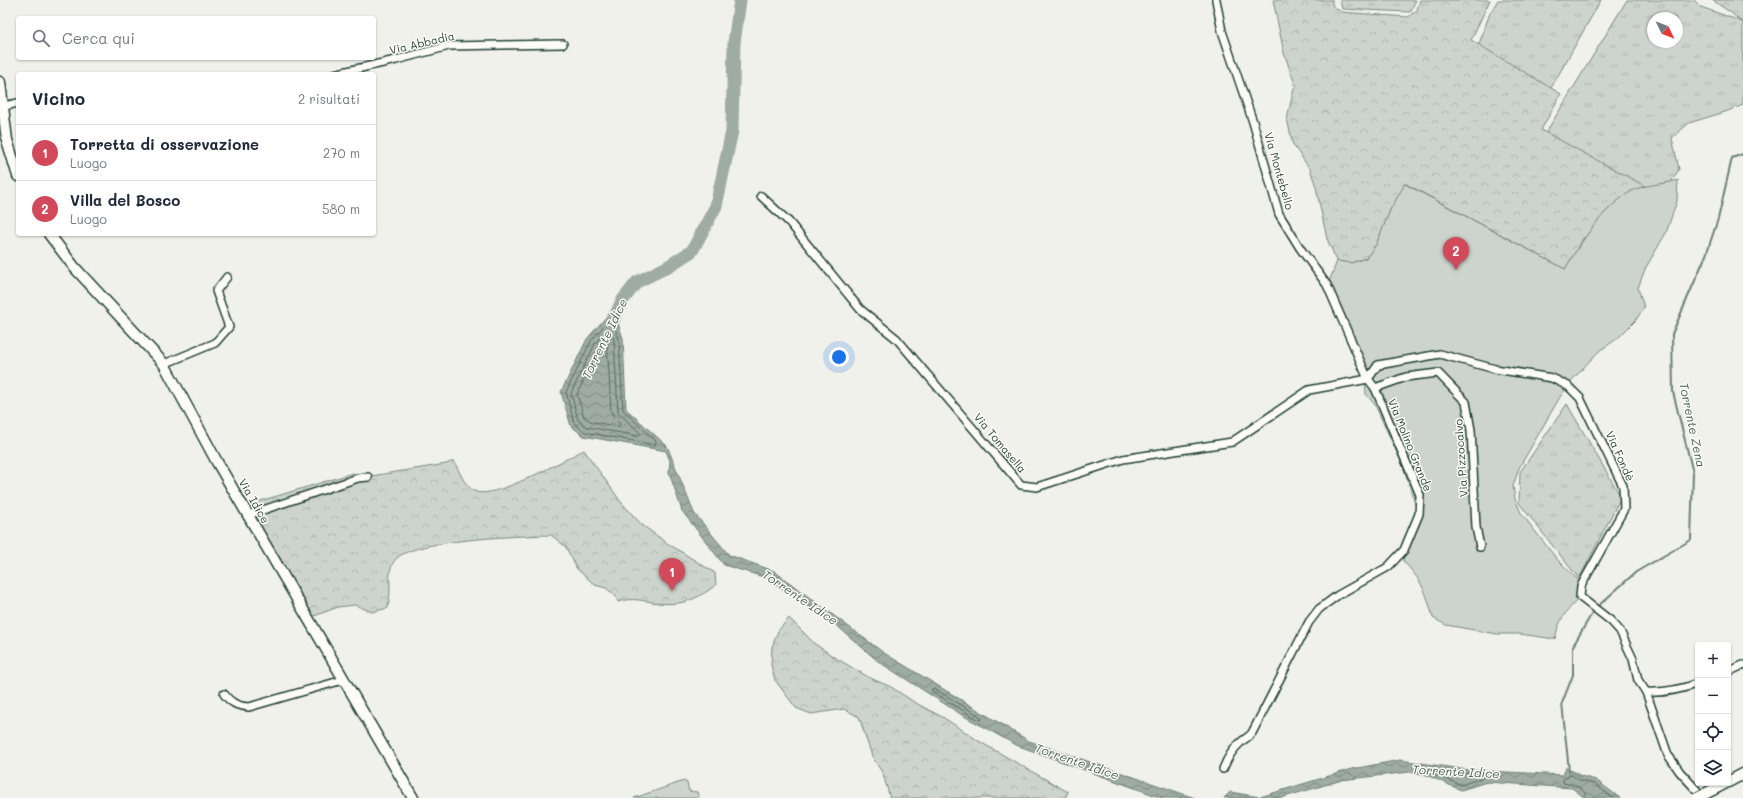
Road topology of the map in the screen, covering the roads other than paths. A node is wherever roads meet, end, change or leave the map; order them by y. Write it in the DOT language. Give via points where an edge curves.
graph roads {
  1 [pos="1216,0"];
  2 [pos="563,44"];
  3 [pos="343,72"];
  4 [pos="0,82"];
  5 [pos="16,103"];
  6 [pos="1,107"];
  7 [pos="16,169"];
  8 [pos="762,196"];
  9 [pos="51,236"];
  10 [pos="227,277"];
  11 [pos="164,364"];
  12 [pos="1368,379"];
  13 [pos="1375,388"];
  14 [pos="368,477"];
  15 [pos="248,515"];
  16 [pos="1480,547"];
  17 [pos="1743,665"];
  18 [pos="1731,671"];
  19 [pos="343,680"];
  20 [pos="1695,684"];
  21 [pos="1646,692"];
  22 [pos="224,694"];
  23 [pos="1223,769"];
  24 [pos="1743,774"];
  25 [pos="1731,780"];
  26 [pos="1720,786"];
  27 [pos="413,798"];
  28 [pos="1697,798"];
  29 [pos="1704,798"];
  1 -- 12 [label="street, Via Montebello" via="1222,31 1254,122 1279,214 1327,285"];
  2 -- 3 [label="street, Via Abbadia" via="449,46"];
  4 -- 6 [label="main road"];
  5 -- 6 [label="street"];
  6 -- 7 [label="main road"];
  8 -- 12 [label="street, Via Tomasella" via="790,222 860,309 897,339 1021,485 1037,487 1123,459 1232,442 1309,390"];
  9 -- 11 [label="main road, Via Idice" via="75,268"];
  10 -- 11 [label="street" via="216,291 230,327 216,344"];
  11 -- 15 [label="main road, Via Idice"];
  12 -- 13 [label="street, Via Molino Grande"];
  12 -- 21 [label="street, Via Fondè" via="1378,365 1440,354 1495,369 1552,378 1568,386 1576,394 1585,406 1623,486 1624,509 1581,586 1580,597 1611,620 1620,631 1633,659 1638,680"];
  13 -- 16 [label="street, Via Pizzocalvo" via="1406,376 1438,373 1466,402 1471,430 1476,527"];
  13 -- 23 [label="street, Via Molino Grande" via="1420,495 1419,514 1404,550 1388,567 1338,595 1319,609 1309,622 1252,733 1234,750"];
  14 -- 15 [label="street" via="358,478"];
  15 -- 19 [label="main road, Via Idice"];
  17 -- 18 [label="street"];
  19 -- 22 [label="street" via="249,706 239,706 229,701"];
  19 -- 27 [label="main road, Via Idice"];
  20 -- 21 [label="street" via="1664,692"];
  21 -- 29 [label="street, Via Fondè" via="1668,755"];
  24 -- 25 [label="main road"];
  26 -- 28 [label="main road, bridge"];
}
